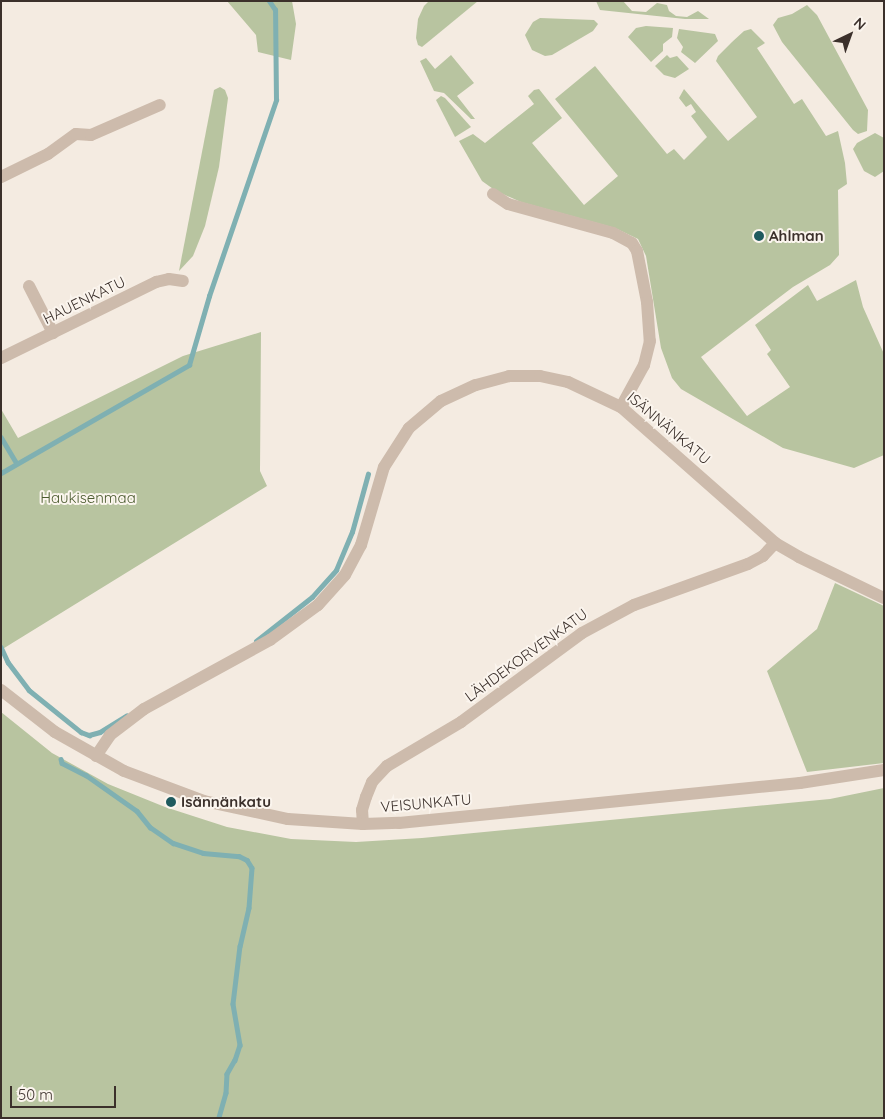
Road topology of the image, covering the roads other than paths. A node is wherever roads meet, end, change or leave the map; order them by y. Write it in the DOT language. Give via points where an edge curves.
graph roads {
  1 [pos="160,105"];
  2 [pos="1,177"];
  3 [pos="492,194"];
  4 [pos="183,281"];
  5 [pos="29,286"];
  6 [pos="53,333"];
  7 [pos="1,358"];
  8 [pos="621,407"];
  9 [pos="775,543"];
  10 [pos="884,598"];
  11 [pos="1,690"];
  12 [pos="96,756"];
  13 [pos="884,770"];
  14 [pos="363,824"];
  1 -- 2 [label="street" via="91,135 76,134 48,154"];
  3 -- 8 [label="street" via="516,206 613,233 632,243 637,251 647,302 650,341 644,365"];
  4 -- 6 [label="street, HAUENKATU" via="169,279 156,282"];
  5 -- 6 [label="street"];
  6 -- 7 [label="street, HAUENKATU"];
  8 -- 9 [label="street, ISÄNNÄNKATU"];
  8 -- 12 [label="street, ISÄNNÄNKATU" via="568,382 525,375 476,385 441,401 418,418 396,445 384,467 361,545 345,575 331,592 306,616 270,640 144,709 110,735"];
  9 -- 10 [label="street, ISÄNNÄNKATU"];
  9 -- 14 [label="street, LÄHDEKORVENKATU" via="756,560 634,605 568,642 461,722 387,766 372,782 362,810"];
  11 -- 12 [label="street, VEISUNKATU" via="55,732"];
  12 -- 14 [label="street, VEISUNKATU" via="147,781 204,801 288,819"];
  13 -- 14 [label="street, VEISUNKATU" via="828,780 621,802"];
}
